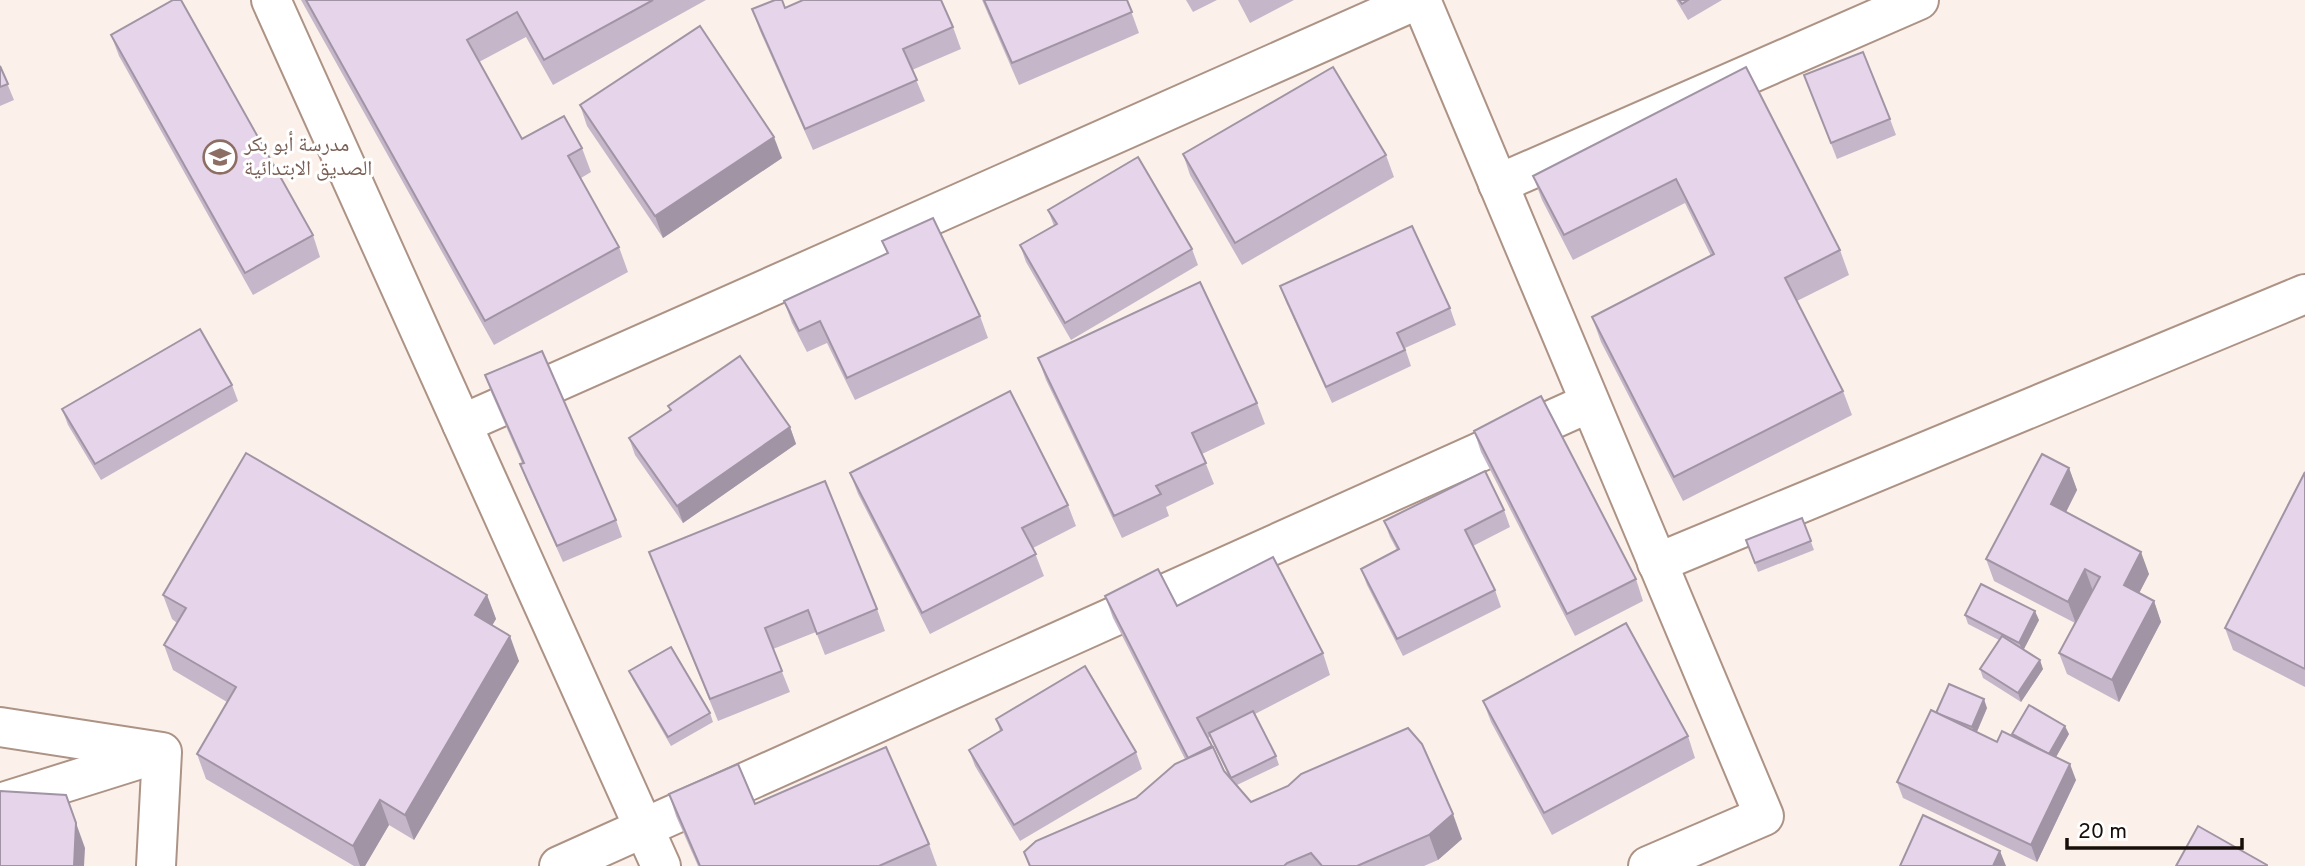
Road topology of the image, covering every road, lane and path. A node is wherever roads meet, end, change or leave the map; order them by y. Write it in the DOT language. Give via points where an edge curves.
graph roads {
  1 [pos="1419,0"];
  2 [pos="1919,0"];
  3 [pos="278,2"];
  4 [pos="1498,184"];
  5 [pos="2305,294"];
  6 [pos="1590,402"];
  7 [pos="462,424"];
  8 [pos="1657,563"];
  9 [pos="0,727"];
  10 [pos="162,752"];
  11 [pos="0,803"];
  12 [pos="644,827"];
  13 [pos="156,866"];
  14 [pos="559,866"];
  15 [pos="661,866"];
  16 [pos="1648,866"];
  1 -- 4 [label="street"];
  1 -- 7 [label="street"];
  2 -- 4 [label="street"];
  3 -- 7 [label="street"];
  4 -- 6 [label="street"];
  5 -- 8 [label="street"];
  6 -- 8 [label="street"];
  6 -- 12 [label="street"];
  7 -- 12 [label="street"];
  8 -- 16 [label="street" via="1763,816"];
  9 -- 10 [label="street"];
  10 -- 11 [label="street"];
  10 -- 13 [label="street"];
  12 -- 14 [label="street"];
  12 -- 15 [label="street"];
}
